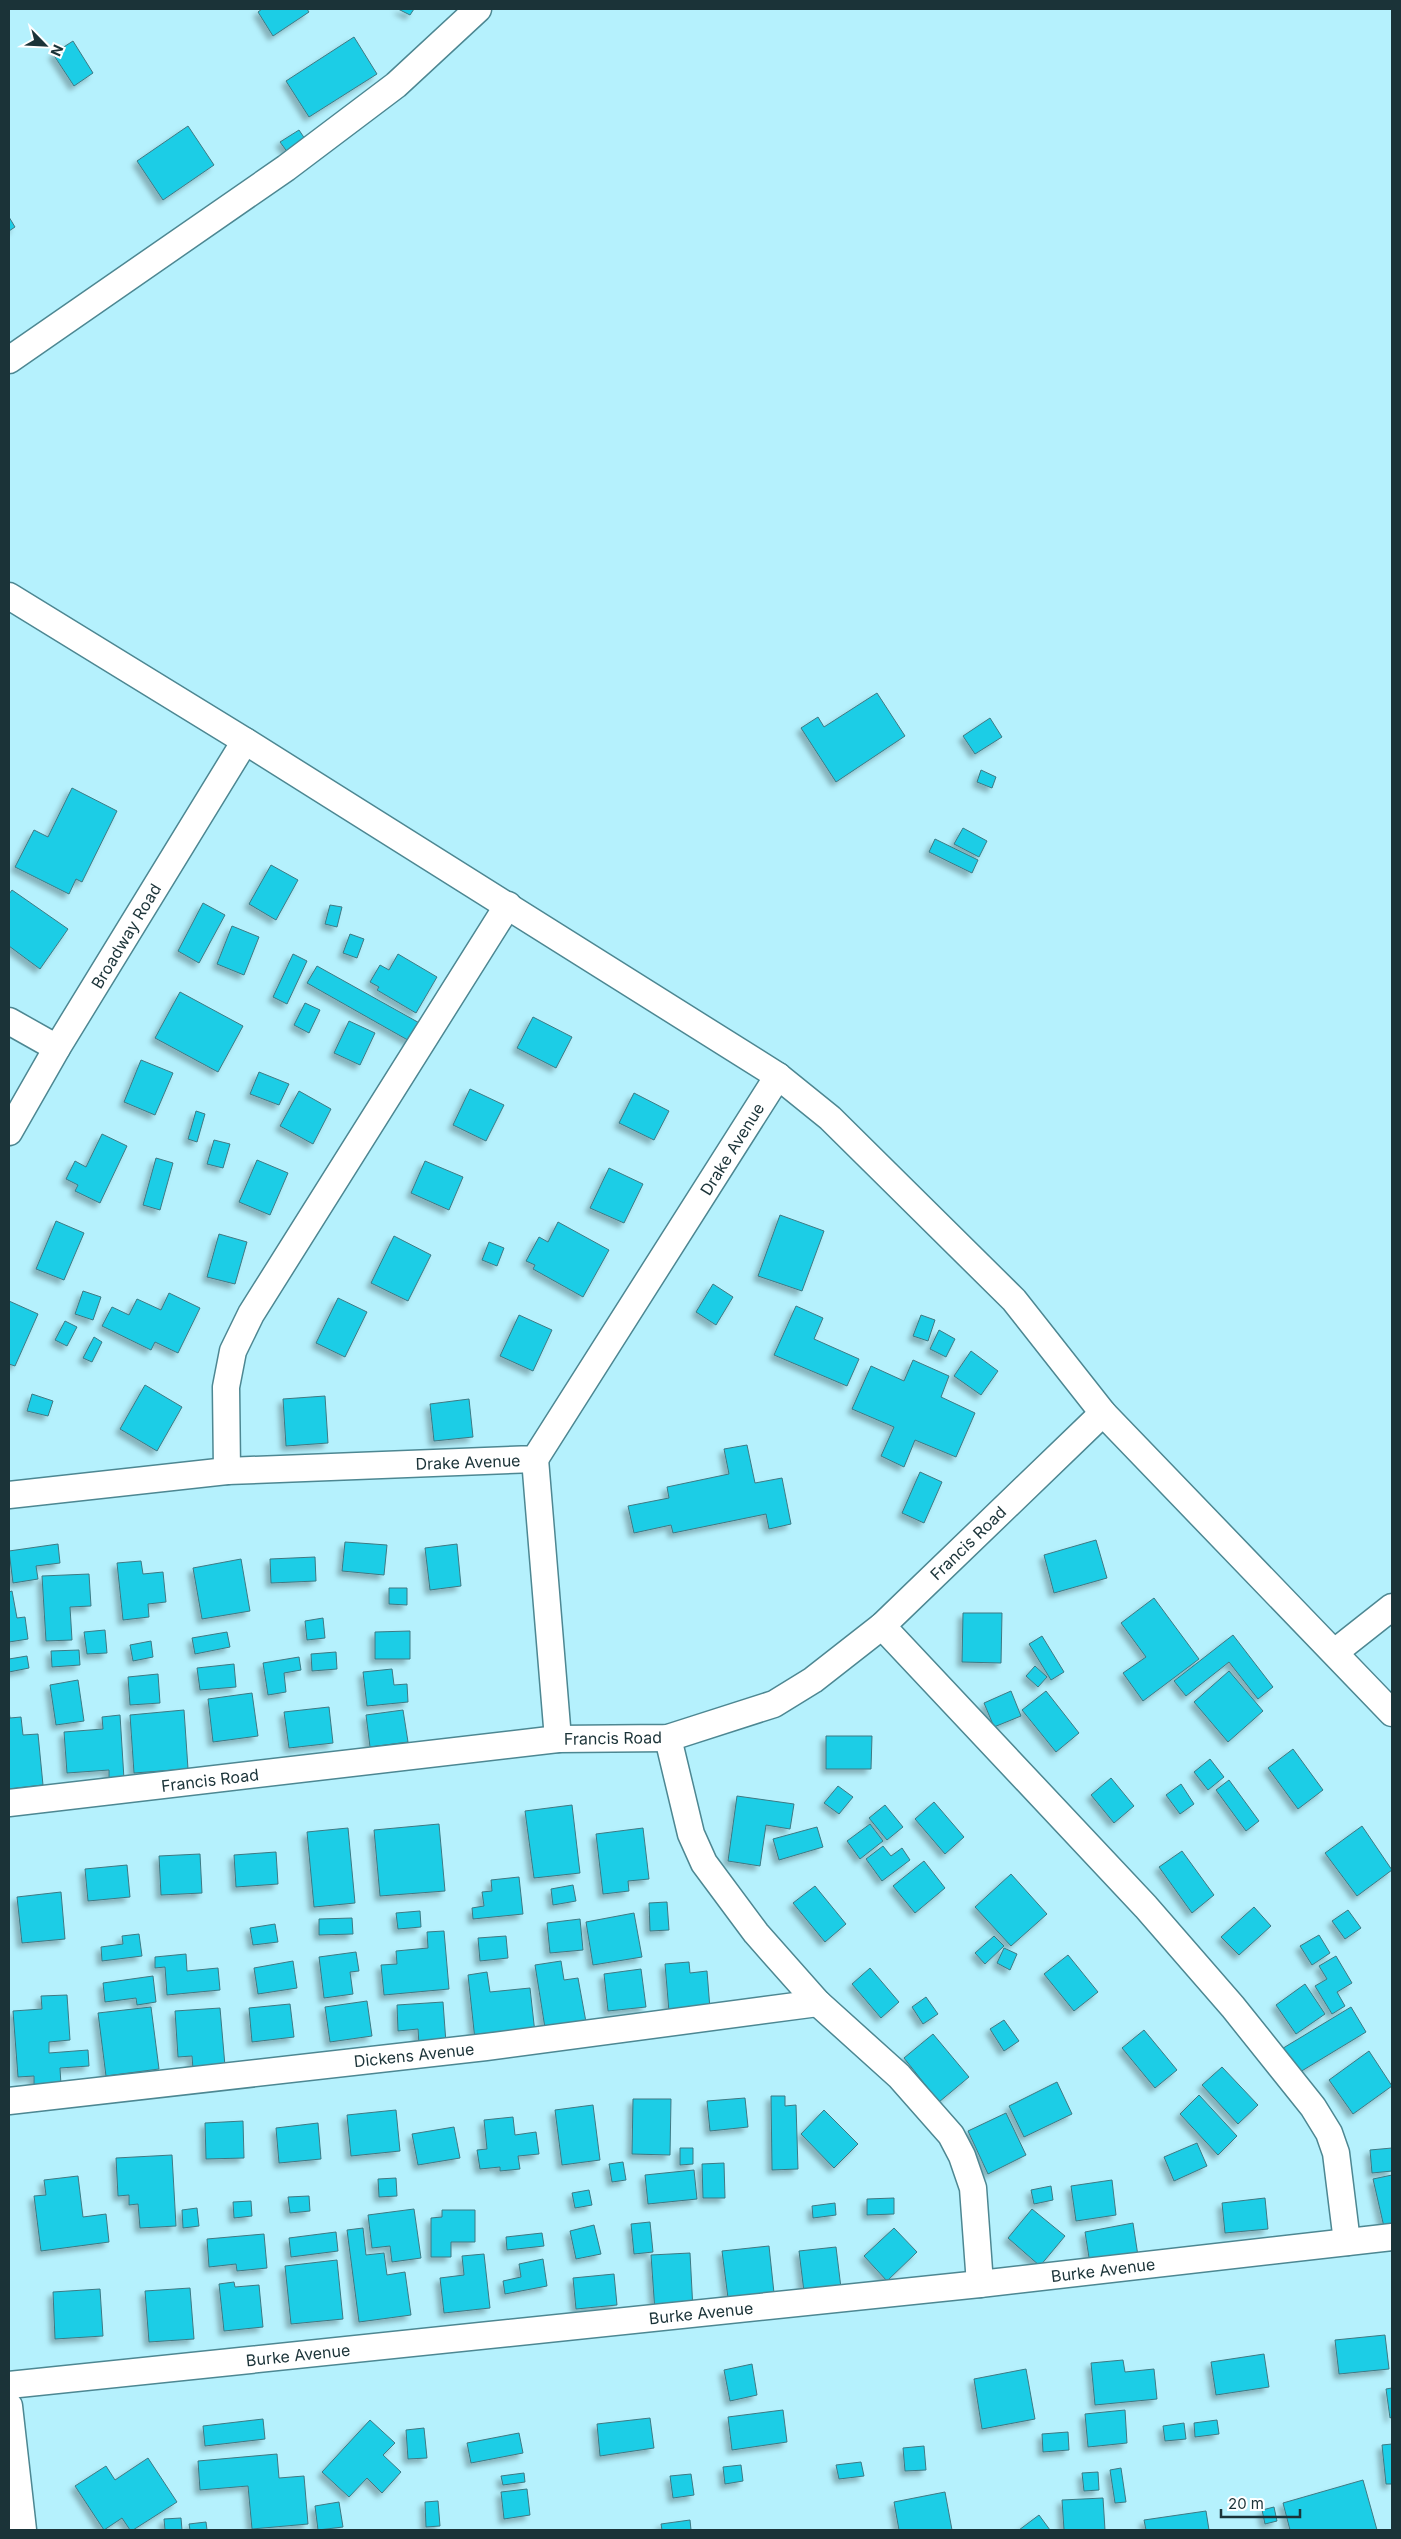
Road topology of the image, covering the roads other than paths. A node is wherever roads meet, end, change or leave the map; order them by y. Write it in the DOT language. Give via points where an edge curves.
graph roads {
  1 [pos="478,9"];
  2 [pos="9,360"];
  3 [pos="9,596"];
  4 [pos="245,741"];
  5 [pos="508,905"];
  6 [pos="9,1020"];
  7 [pos="58,1048"];
  8 [pos="778,1076"];
  9 [pos="9,1132"];
  10 [pos="1103,1412"];
  11 [pos="536,1460"];
  12 [pos="227,1471"];
  13 [pos="9,1495"];
  14 [pos="1392,1608"];
  15 [pos="882,1626"];
  16 [pos="1335,1652"];
  17 [pos="1392,1713"];
  18 [pos="668,1738"];
  19 [pos="558,1739"];
  20 [pos="9,1803"];
  21 [pos="818,2003"];
  22 [pos="9,2101"];
  23 [pos="1392,2237"];
  24 [pos="1347,2242"];
  25 [pos="980,2284"];
  26 [pos="9,2385"];
  27 [pos="9,2406"];
  28 [pos="23,2530"];
  1 -- 2 [label="street" via="396,85 286,168"];
  3 -- 4 [label="street"];
  4 -- 5 [label="street"];
  4 -- 7 [label="street, Broadway Road"];
  5 -- 8 [label="street"];
  5 -- 12 [label="street" via="240,1336 233,1351 226,1387"];
  6 -- 7 [label="street"];
  7 -- 9 [label="street, Broadway Road"];
  8 -- 10 [label="street" via="837,1125 1014,1300"];
  8 -- 11 [label="street, Drake Avenue"];
  10 -- 15 [label="street, Francis Road"];
  10 -- 16 [label="street"];
  11 -- 12 [label="street, Drake Avenue"];
  11 -- 19 [label="street"];
  12 -- 13 [label="street, Drake Avenue"];
  14 -- 16 [label="street"];
  15 -- 18 [label="street, Francis Road" via="813,1680 774,1704"];
  15 -- 24 [label="street" via="1146,1907 1233,2007 1313,2107 1329,2133 1336,2154"];
  16 -- 17 [label="street"];
  18 -- 19 [label="street, Francis Road"];
  18 -- 21 [label="street" via="691,1834 704,1863 756,1932"];
  19 -- 20 [label="street, Francis Road"];
  21 -- 22 [label="street, Dickens Avenue" via="486,2047"];
  21 -- 25 [label="street" via="899,2076 951,2136 973,2188"];
  23 -- 24 [label="street, Burke Avenue"];
  24 -- 25 [label="street, Burke Avenue"];
  25 -- 26 [label="street, Burke Avenue"];
  27 -- 28 [label="street"];
}
